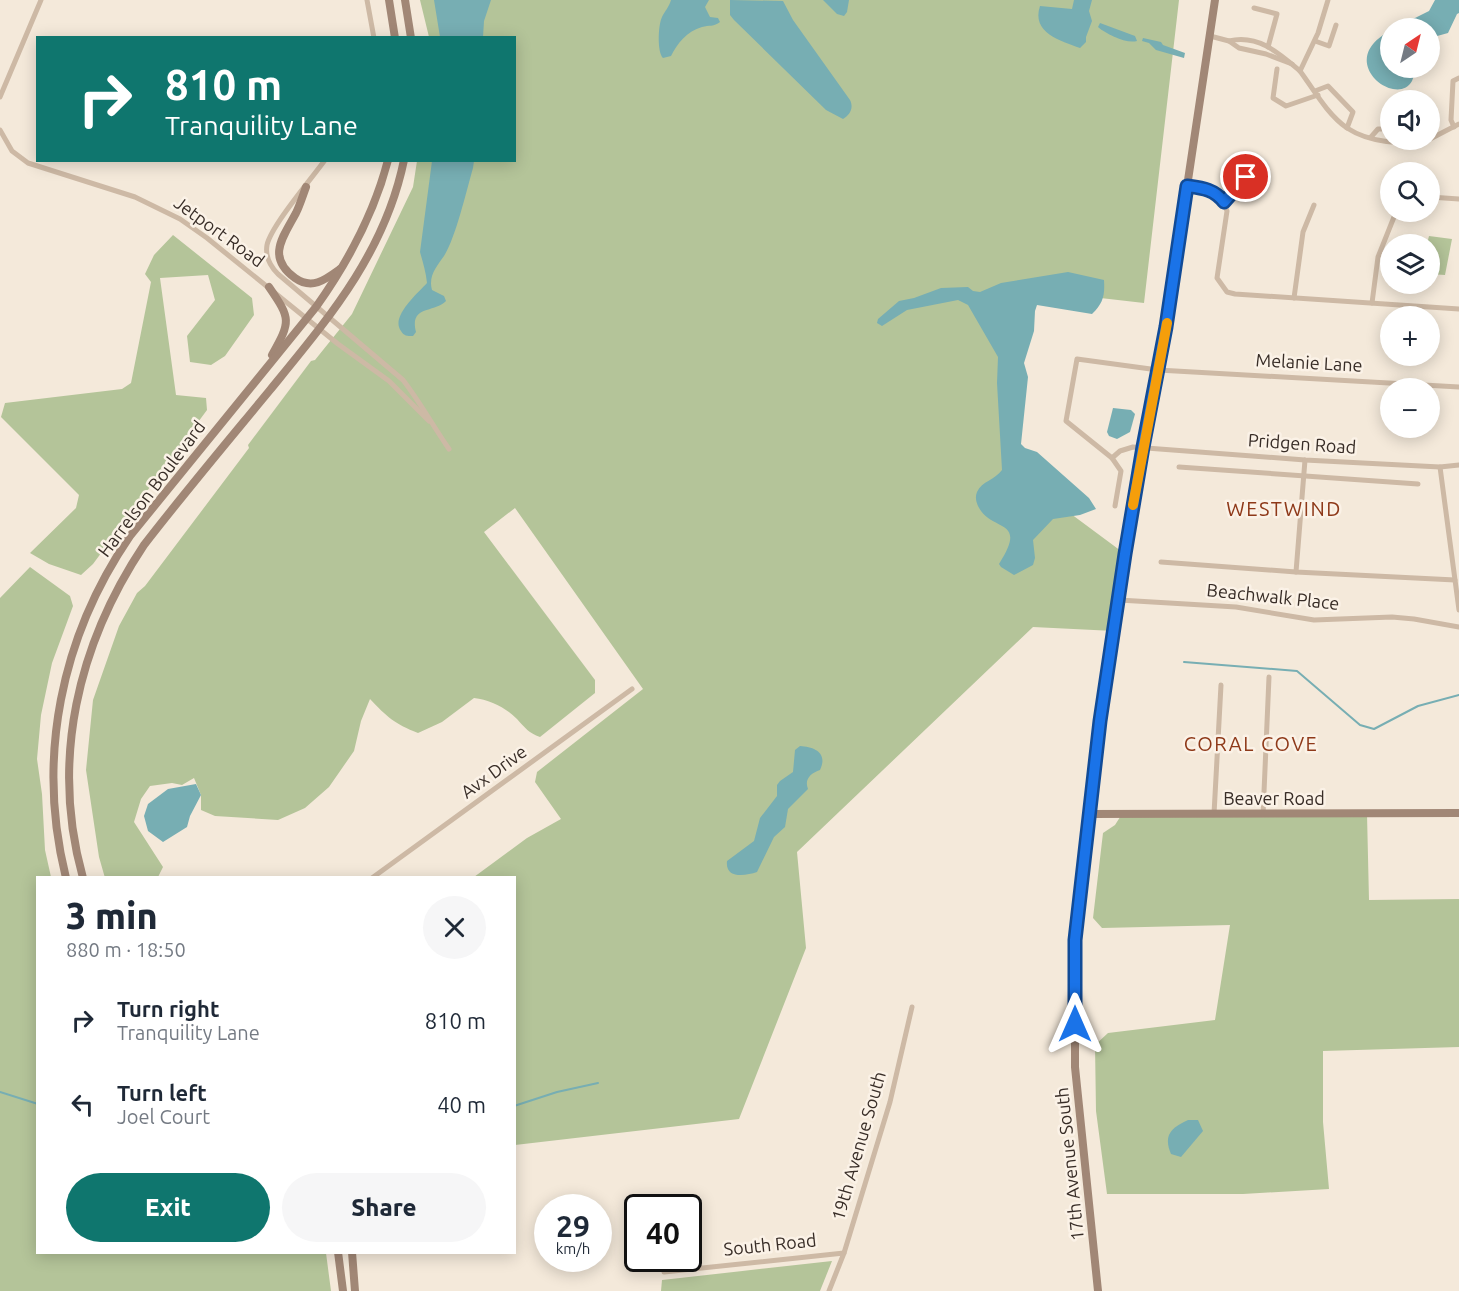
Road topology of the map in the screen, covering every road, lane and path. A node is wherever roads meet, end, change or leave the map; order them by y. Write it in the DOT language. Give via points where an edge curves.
graph roads {
  1 [pos="41,0"];
  2 [pos="367,0"];
  3 [pos="389,0"];
  4 [pos="405,0"];
  5 [pos="1215,0"];
  6 [pos="1328,0"];
  7 [pos="1254,8"];
  8 [pos="1336,25"];
  9 [pos="374,36"];
  10 [pos="395,36"];
  11 [pos="411,36"];
  12 [pos="1210,36"];
  13 [pos="1229,41"];
  14 [pos="1315,41"];
  15 [pos="1268,46"];
  16 [pos="1266,54"];
  17 [pos="1292,64"];
  18 [pos="1276,69"];
  19 [pos="1300,71"];
  20 [pos="1459,78"];
  21 [pos="1317,93"];
  22 [pos="0,97"];
  23 [pos="1456,125"];
  24 [pos="1347,128"];
  25 [pos="1380,129"];
  26 [pos="0,130"];
  27 [pos="1440,133"];
  28 [pos="1371,137"];
  29 [pos="1380,140"];
  30 [pos="324,162"];
  31 [pos="387,162"];
  32 [pos="403,162"];
  33 [pos="1246,177"];
  34 [pos="1187,186"];
  35 [pos="306,187"];
  36 [pos="1440,198"];
  37 [pos="1459,200"];
  38 [pos="1224,202"];
  39 [pos="1314,205"];
  40 [pos="1392,222"];
  41 [pos="344,266"];
  42 [pos="269,287"];
  43 [pos="1294,298"];
  44 [pos="1372,303"];
  45 [pos="316,307"];
  46 [pos="1459,309"];
  47 [pos="329,317"];
  48 [pos="307,318"];
  49 [pos="320,329"];
  50 [pos="1158,370"];
  51 [pos="264,371"];
  52 [pos="1459,387"];
  53 [pos="429,421"];
  54 [pos="1143,447"];
  55 [pos="449,449"];
  56 [pos="1112,458"];
  57 [pos="1305,460"];
  58 [pos="1459,465"];
  59 [pos="1179,467"];
  60 [pos="1440,467"];
  61 [pos="1304,477"];
  62 [pos="1418,484"];
  63 [pos="1115,506"];
  64 [pos="1456,557"];
  65 [pos="1161,562"];
  66 [pos="1296,572"];
  67 [pos="1455,580"];
  68 [pos="1119,600"];
  69 [pos="1459,610"];
  70 [pos="1459,627"];
  71 [pos="1269,677"];
  72 [pos="1221,685"];
  73 [pos="632,689"];
  74 [pos="1459,813"];
  75 [pos="1089,814"];
  76 [pos="1214,814"];
  77 [pos="1263,815"];
  78 [pos="66,876"];
  79 [pos="83,876"];
  80 [pos="375,876"];
  81 [pos="912,1007"];
  82 [pos="844,1253"];
  83 [pos="338,1254"];
  84 [pos="352,1254"];
  85 [pos="702,1268"];
  86 [pos="343,1291"];
  87 [pos="355,1291"];
  88 [pos="829,1291"];
  89 [pos="1098,1291"];
  1 -- 22 [label="street"];
  2 -- 9 [label="street"];
  3 -- 10 [label="main road"];
  4 -- 11 [label="main road"];
  5 -- 12 [label="main road, 17th Avenue South"];
  6 -- 14 [label="street"];
  7 -- 15 [label="street" via="1277,14"];
  8 -- 14 [label="street" via="1329,46"];
  12 -- 13 [label="street"];
  12 -- 34 [label="main road, 17th Avenue South"];
  13 -- 15 [label="street" via="1240,38"];
  13 -- 16 [label="street" via="1239,48"];
  14 -- 19 [label="street"];
  15 -- 16 [label="street"];
  15 -- 17 [label="street"];
  16 -- 17 [label="street"];
  17 -- 19 [label="street"];
  18 -- 21 [label="street" via="1273,98 1286,106"];
  19 -- 21 [label="street"];
  20 -- 23 [label="street" via="1453,81 1451,120"];
  21 -- 24 [label="street"];
  21 -- 24 [label="street" via="1328,86 1353,112"];
  23 -- 27 [label="street"];
  24 -- 28 [label="street"];
  25 -- 28 [label="street"];
  26 -- 42 [label="street, Jetport Road" via="12,151 28,163 117,190 164,211 207,238"];
  28 -- 29 [label="street"];
  30 -- 35 [label="street, Jetport Road"];
  31 -- 41 [label="main road, Harrelson Boulevard" via="372,208"];
  32 -- 47 [label="main road, Harrelson Boulevard" via="392,203 372,250"];
  33 -- 38 [label="street"];
  34 -- 38 [label="street" via="1207,188 1218,193"];
  34 -- 50 [label="main road, 17th Avenue South"];
  35 -- 41 [label="main road" via="280,241 282,266 300,282 310,284 324,280"];
  35 -- 45 [label="street, Jetport Road" via="274,230 267,252 274,270"];
  36 -- 37 [label="street"];
  38 -- 43 [label="street" via="1227,211 1217,278 1220,284 1235,294"];
  39 -- 43 [label="street" via="1303,232"];
  40 -- 44 [label="street" via="1378,257"];
  41 -- 45 [label="main road, Harrelson Boulevard"];
  42 -- 48 [label="street, Jetport Road"];
  42 -- 51 [label="main road" via="284,309 286,324"];
  43 -- 44 [label="street"];
  44 -- 46 [label="street"];
  45 -- 47 [label="street, Jetport Road"];
  45 -- 48 [label="main road, Harrelson Boulevard"];
  47 -- 49 [label="main road, Harrelson Boulevard"];
  47 -- 53 [label="street, Jetport Road" via="403,380"];
  48 -- 49 [label="street, Jetport Road"];
  48 -- 51 [label="main road, Harrelson Boulevard"];
  49 -- 53 [label="street, Jetport Road" via="398,389"];
  49 -- 79 [label="main road, Harrelson Boulevard" via="144,545 101,622 81,682 70,750 72,822"];
  50 -- 52 [label="street, Melanie Lane"];
  50 -- 54 [label="main road, 17th Avenue South"];
  50 -- 56 [label="street, Melanie Lane" via="1077,359 1066,421"];
  51 -- 78 [label="main road, Harrelson Boulevard" via="130,536 82,625 67,669 54,754 54,805"];
  53 -- 55 [label="street"];
  54 -- 56 [label="street" via="1120,451"];
  54 -- 57 [label="street, Pridgen Road"];
  54 -- 68 [label="main road, 17th Avenue South"];
  56 -- 63 [label="street" via="1121,471"];
  57 -- 60 [label="street, Pridgen Road"];
  57 -- 61 [label="street"];
  58 -- 60 [label="street, Pridgen Road"];
  59 -- 61 [label="street"];
  60 -- 64 [label="street"];
  61 -- 62 [label="street"];
  61 -- 66 [label="street"];
  64 -- 67 [label="street"];
  65 -- 66 [label="street"];
  66 -- 67 [label="street"];
  67 -- 69 [label="street"];
  68 -- 70 [label="street, Beachwalk Place" via="1236,607 1314,620 1392,617"];
  68 -- 75 [label="main road, 17th Avenue South"];
  71 -- 77 [label="street"];
  72 -- 76 [label="street"];
  73 -- 80 [label="street, Avx Drive"];
  74 -- 77 [label="main road, Beaver Road"];
  75 -- 76 [label="main road, Beaver Road"];
  75 -- 89 [label="main road, 17th Avenue South" via="1075,940 1075,1066"];
  76 -- 77 [label="main road, Beaver Road"];
  81 -- 82 [label="street, 19th Avenue South" via="890,1102"];
  82 -- 85 [label="street, South Road"];
  82 -- 88 [label="street, 19th Avenue South"];
  83 -- 86 [label="main road"];
  84 -- 87 [label="main road"];
}
